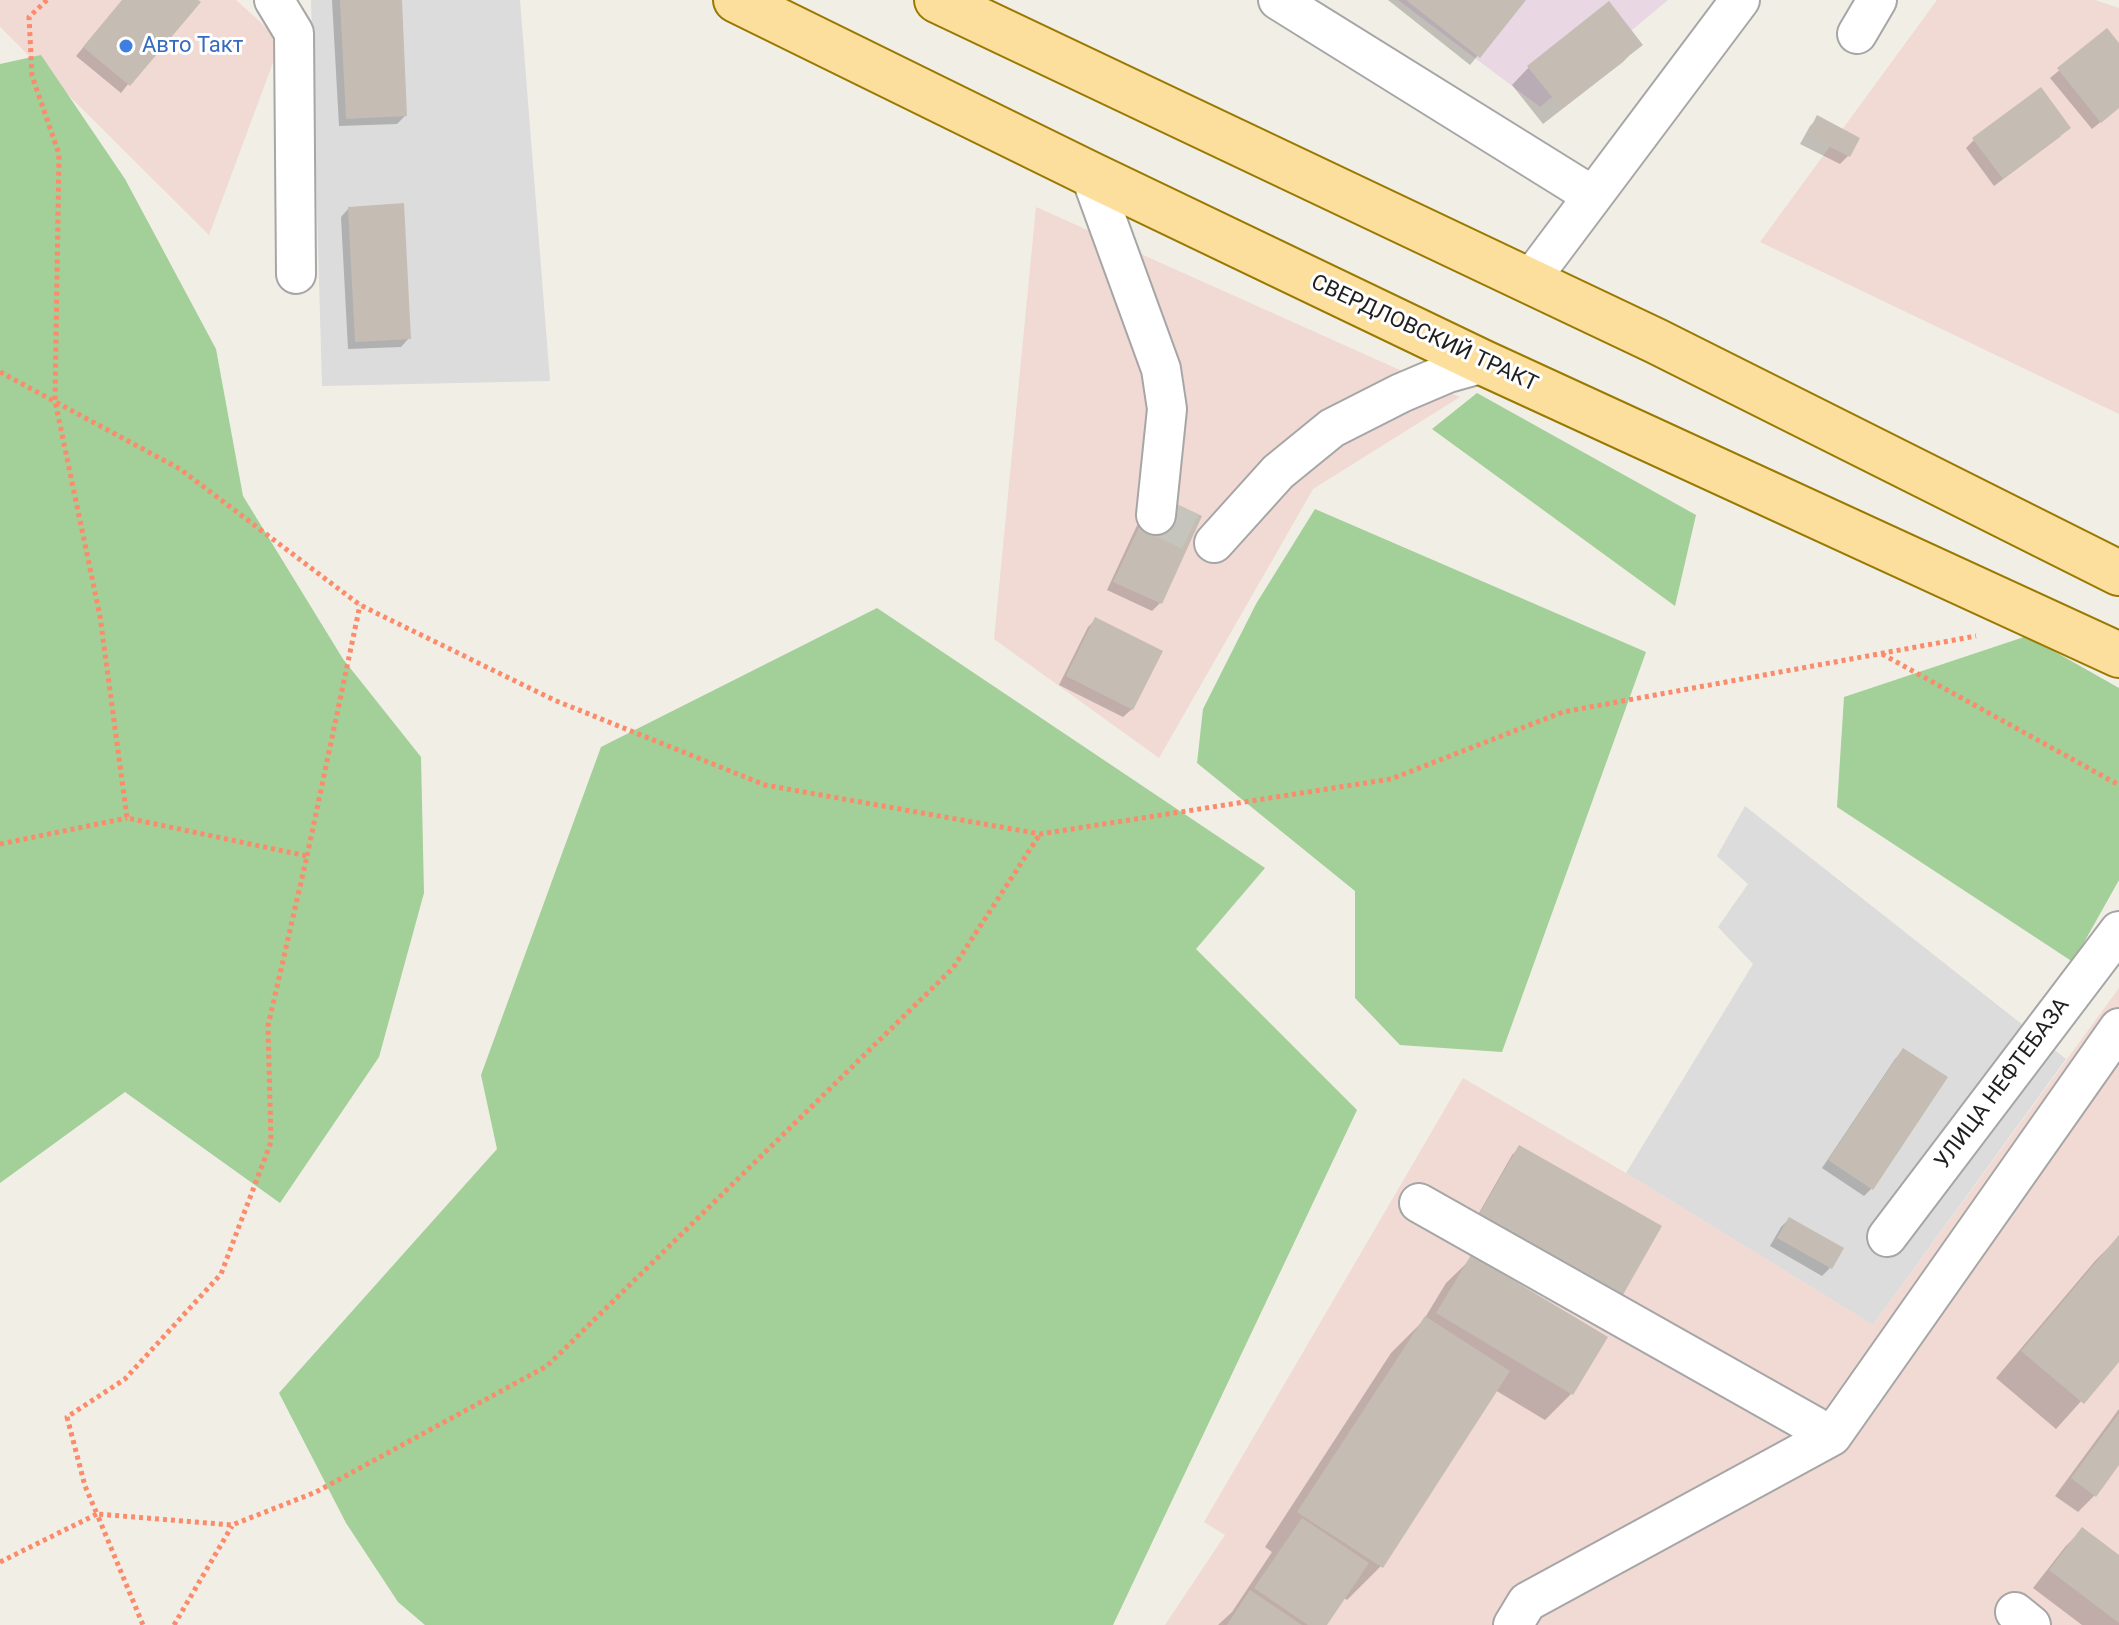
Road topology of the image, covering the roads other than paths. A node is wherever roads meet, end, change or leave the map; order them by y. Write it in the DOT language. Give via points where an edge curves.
graph roads {
  1 [pos="274,0"];
  2 [pos="736,0"];
  3 [pos="937,0"];
  4 [pos="1278,0"];
  5 [pos="1740,0"];
  6 [pos="1877,0"];
  7 [pos="1857,34"];
  8 [pos="1090,174"];
  9 [pos="1593,196"];
  10 [pos="296,274"];
  11 [pos="1530,280"];
  12 [pos="1484,363"];
  13 [pos="1156,515"];
  14 [pos="1214,543"];
  15 [pos="2119,573"];
  16 [pos="2119,655"];
  17 [pos="2119,931"];
  18 [pos="2119,1028"];
  19 [pos="1419,1203"];
  20 [pos="1887,1237"];
  21 [pos="1832,1436"];
  22 [pos="1513,1625"];
  1 -- 10 [label="street" via="294,33"];
  2 -- 8 [label="main road, СВЕРДЛОВСКИЙ ТРАКТ"];
  3 -- 11 [label="main road"];
  4 -- 9 [label="street"];
  5 -- 9 [label="street"];
  6 -- 7 [label="street"];
  8 -- 12 [label="main road, СВЕРДЛОВСКИЙ ТРАКТ"];
  8 -- 13 [label="street" via="1161,369 1167,409"];
  9 -- 11 [label="street"];
  11 -- 15 [label="main road"];
  12 -- 14 [label="street" via="1436,378 1332,428 1278,472"];
  12 -- 16 [label="main road, СВЕРДЛОВСКИЙ ТРАКТ"];
  17 -- 20 [label="street, УЛИЦА НЕФТЕБАЗА"];
  18 -- 21 [label="street"];
  19 -- 21 [label="street"];
  21 -- 22 [label="street" via="1527,1602"];
}
